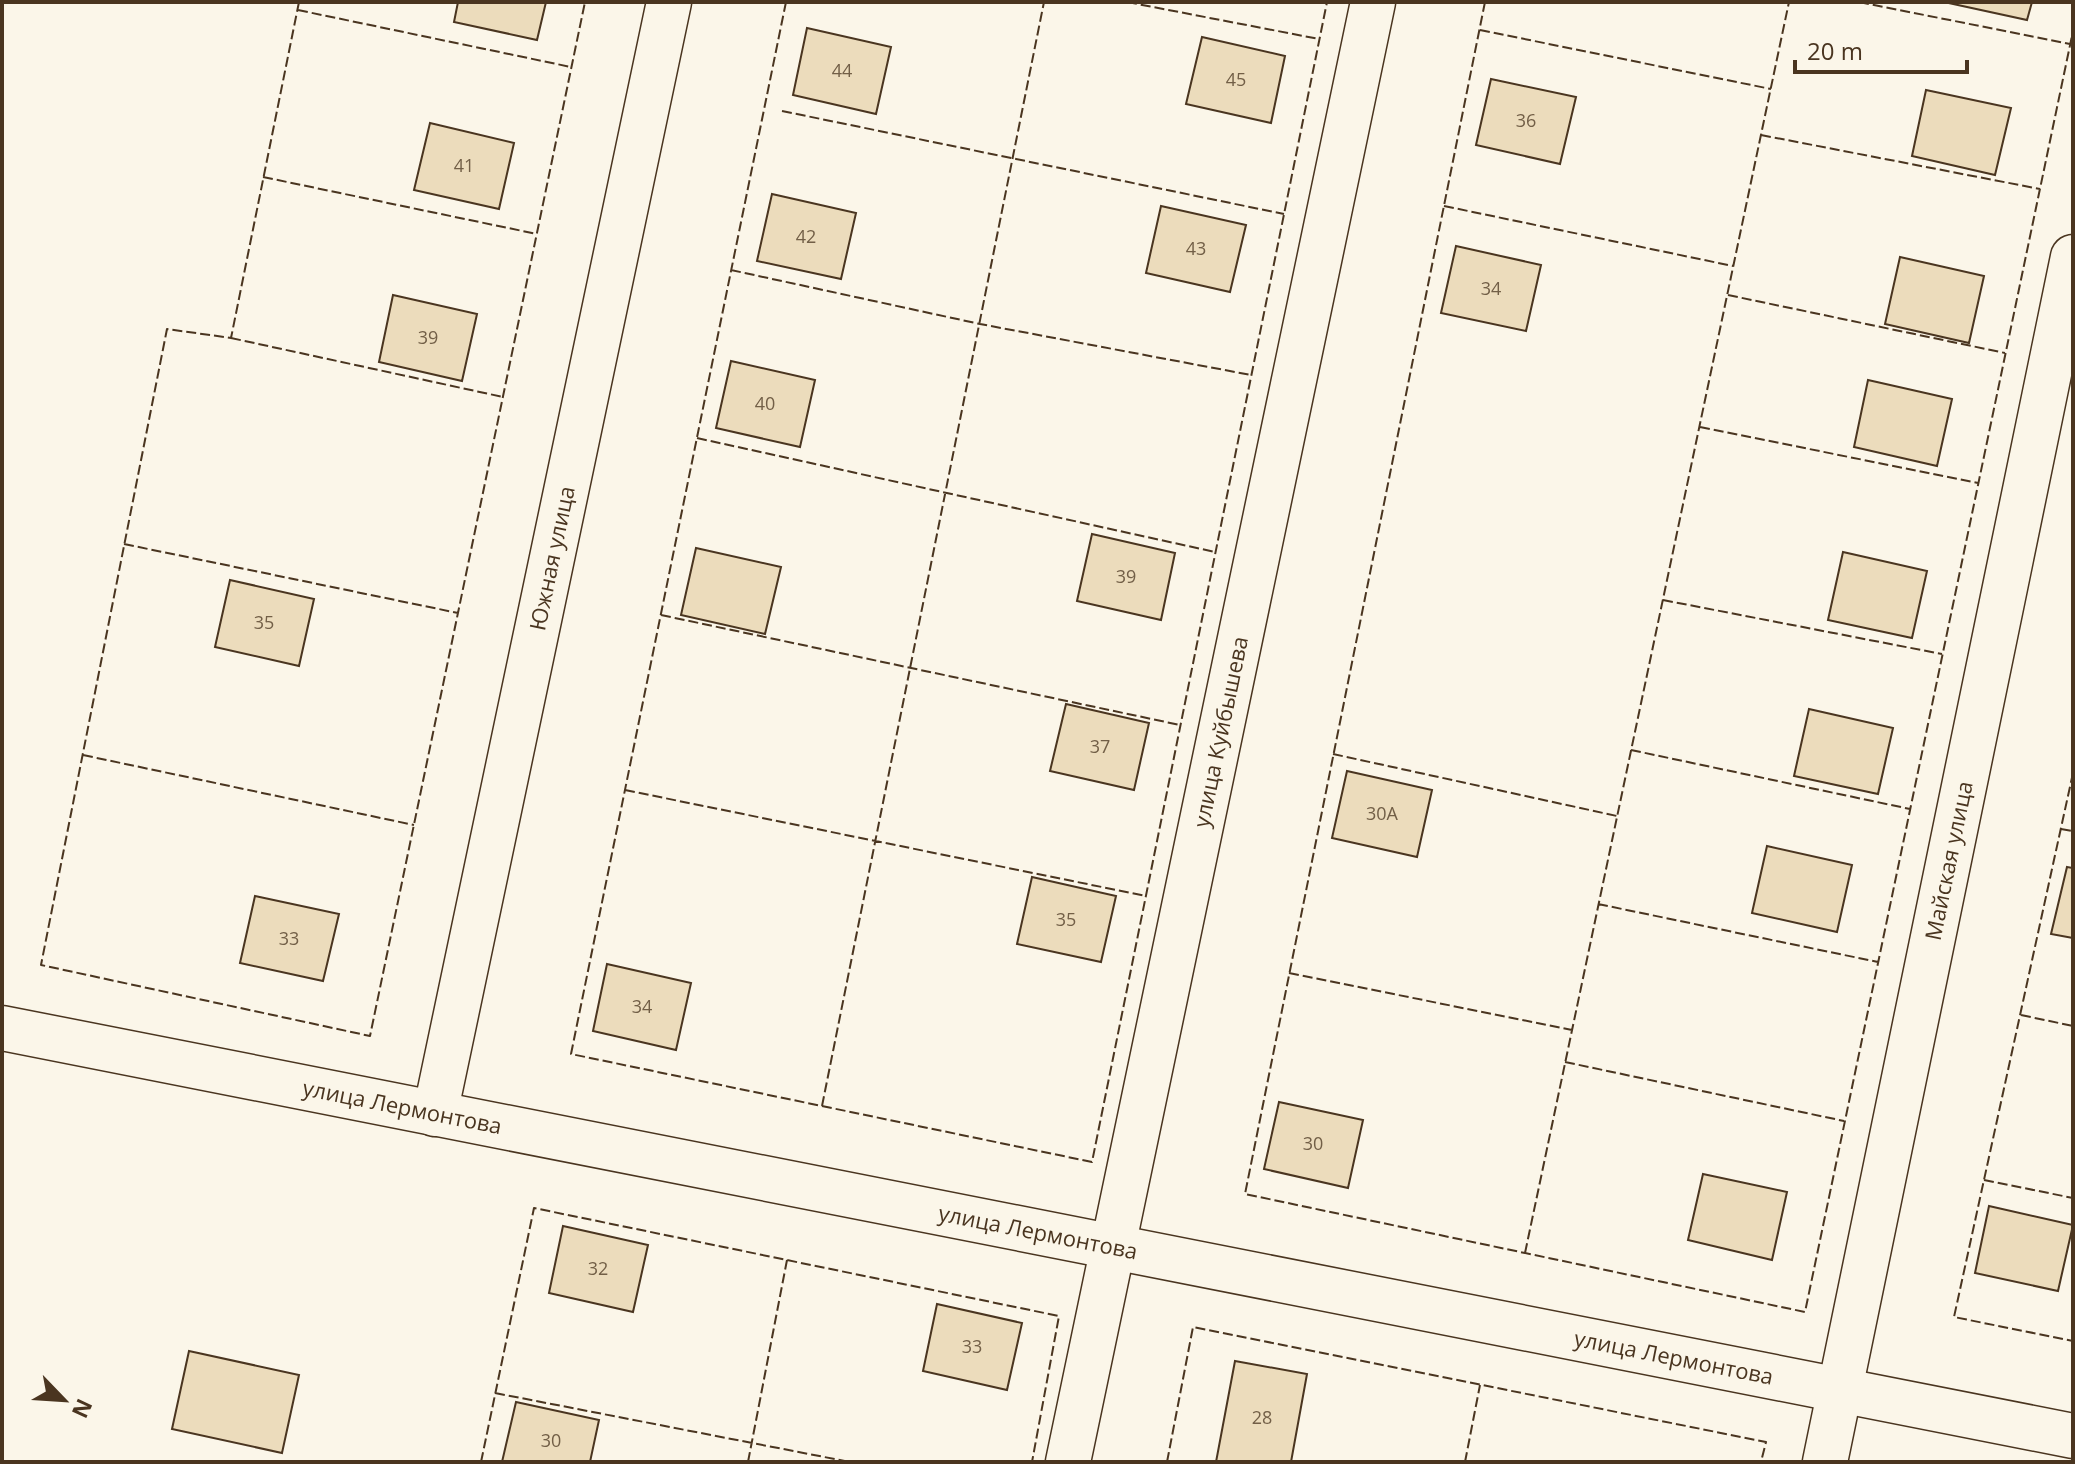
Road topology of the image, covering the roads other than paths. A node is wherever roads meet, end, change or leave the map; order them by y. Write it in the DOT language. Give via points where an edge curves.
graph roads {
  1 [pos="669,2"];
  2 [pos="1373,2"];
  3 [pos="2073,257"];
  4 [pos="2,1028"];
  5 [pos="435,1114"];
  6 [pos="1112,1247"];
  7 [pos="1840,1390"];
  8 [pos="2073,1436"];
  9 [pos="1068,1462"];
  10 [pos="1825,1462"];
  1 -- 5 [label="street, Южная улица"];
  2 -- 6 [label="street, улица Куйбышева"];
  3 -- 7 [label="street, Майская улица"];
  4 -- 5 [label="street, улица Лермонтова"];
  5 -- 6 [label="street, улица Лермонтова"];
  6 -- 7 [label="street, улица Лермонтова"];
  6 -- 9 [label="street, улица Куйбышева"];
  7 -- 8 [label="street, улица Лермонтова"];
  7 -- 10 [label="street, Майская улица"];
}
